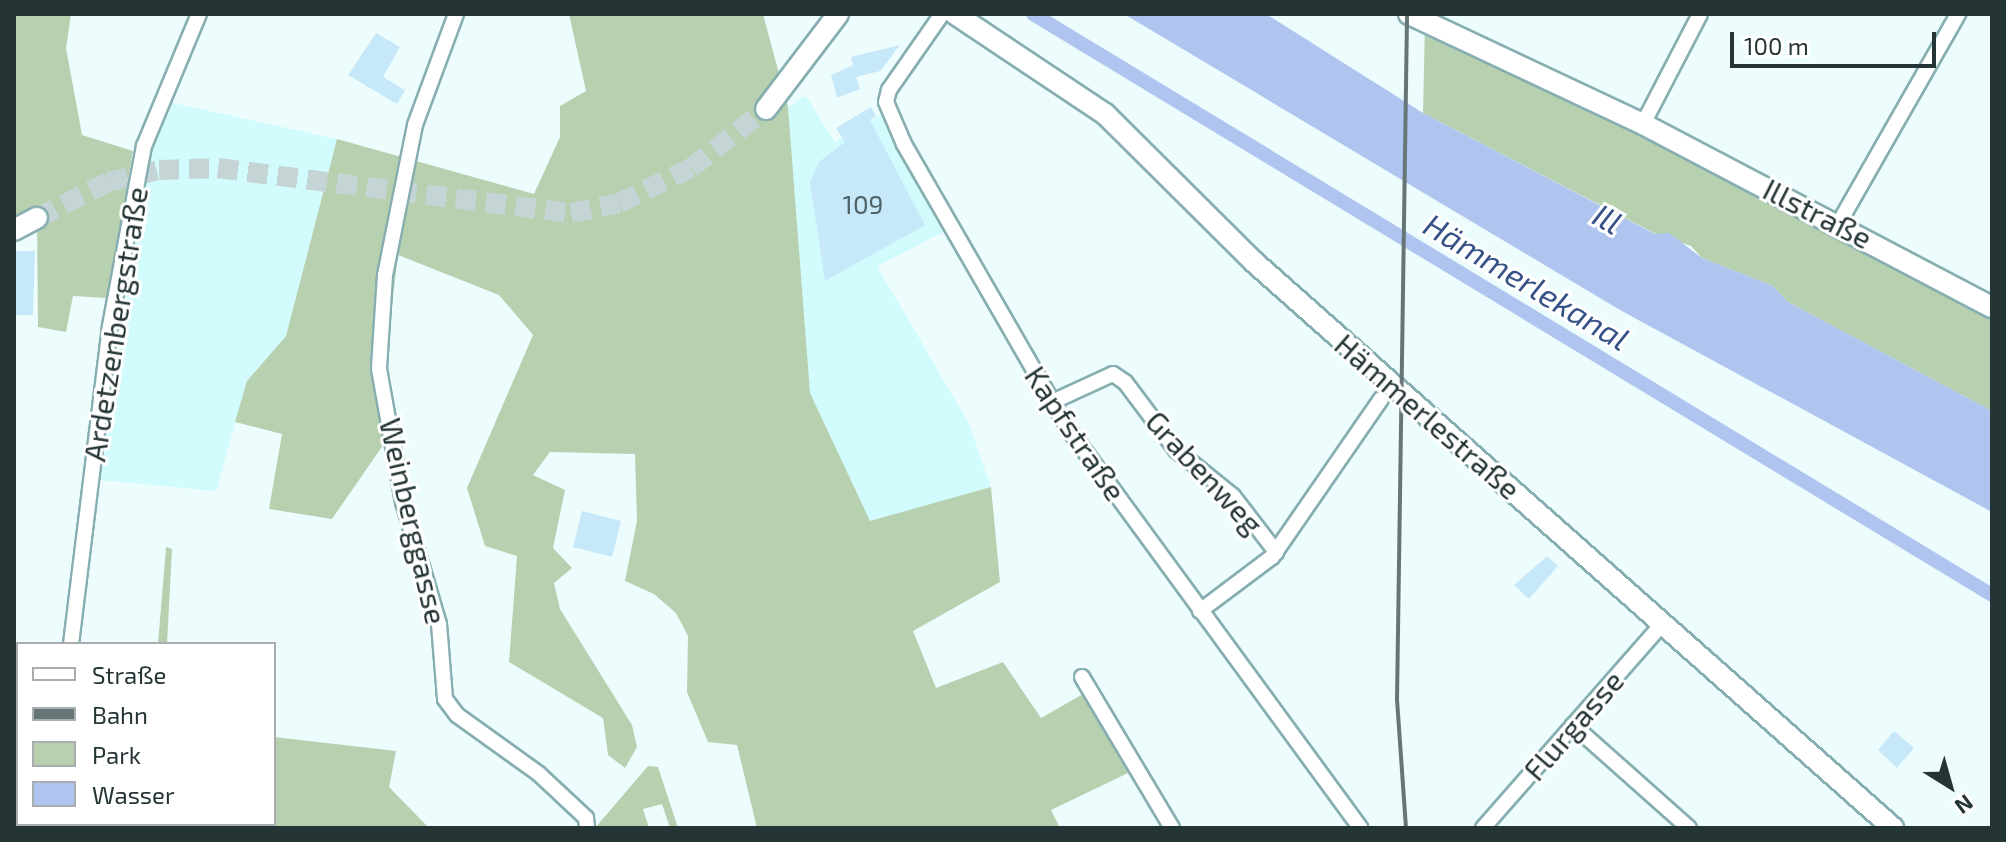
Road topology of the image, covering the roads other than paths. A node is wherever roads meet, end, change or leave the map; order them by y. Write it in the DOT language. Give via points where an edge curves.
graph roads {
  1 [pos="199,14"];
  2 [pos="456,14"];
  3 [pos="838,14"];
  4 [pos="942,14"];
  5 [pos="955,14"];
  6 [pos="1409,14"];
  7 [pos="1700,14"];
  8 [pos="1958,14"];
  9 [pos="766,109"];
  10 [pos="1643,124"];
  11 [pos="37,218"];
  12 [pos="1839,223"];
  13 [pos="14,230"];
  14 [pos="1992,307"];
  15 [pos="1381,399"];
  16 [pos="1052,402"];
  17 [pos="1276,552"];
  18 [pos="1200,611"];
  19 [pos="1663,623"];
  20 [pos="71,642"];
  21 [pos="1082,677"];
  22 [pos="1573,725"];
  23 [pos="587,828"];
  24 [pos="1172,828"];
  25 [pos="1360,828"];
  26 [pos="1483,828"];
  27 [pos="1689,828"];
  28 [pos="1893,828"];
  1 -- 20 [label="street, Ardetzenbergstraße" via="144,146 108,341"];
  2 -- 23 [label="street, Weinberggasse" via="415,125 385,275 379,369 403,502 439,624 445,699 539,774 586,818"];
  3 -- 9 [label="street"];
  4 -- 16 [label="street, Kapfstraße" via="894,80 888,110"];
  5 -- 19 [label="street, Hämmerlestraße" via="1105,114 1254,262"];
  6 -- 10 [label="street, Illstraße"];
  7 -- 10 [label="street"];
  8 -- 12 [label="street"];
  10 -- 12 [label="street, Illstraße"];
  11 -- 13 [label="street"];
  12 -- 14 [label="street, Illstraße"];
  15 -- 17 [label="street"];
  16 -- 17 [label="street, Grabenweg" via="1113,374 1125,382 1176,450 1233,496"];
  16 -- 18 [label="street, Kapfstraße"];
  17 -- 18 [label="street"];
  18 -- 25 [label="street, Kapfstraße"];
  19 -- 22 [label="street, Flurgasse"];
  19 -- 28 [label="street, Hämmerlestraße"];
  21 -- 24 [label="street"];
  22 -- 26 [label="street, Flurgasse"];
  22 -- 27 [label="street"];
}
